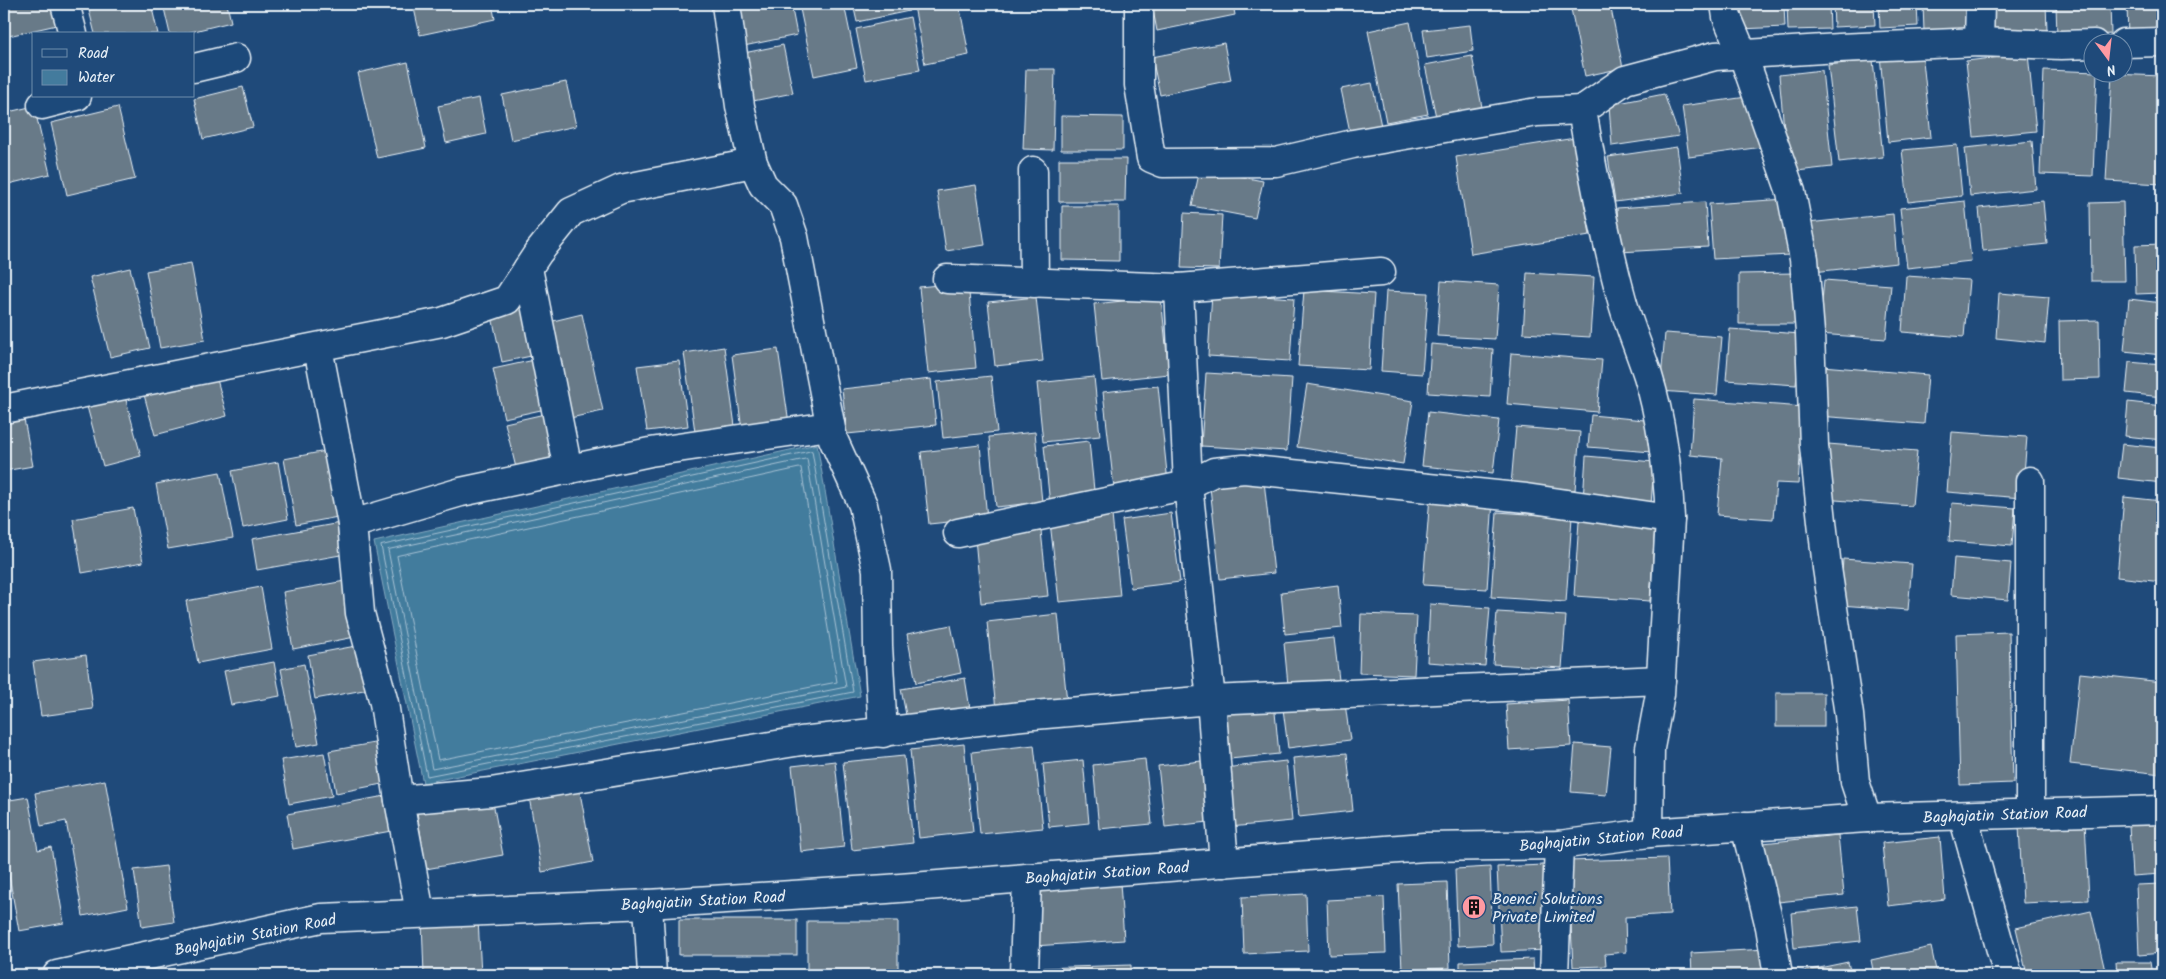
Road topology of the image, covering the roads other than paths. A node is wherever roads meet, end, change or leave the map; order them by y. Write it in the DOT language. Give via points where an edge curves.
graph roads {
  1 [pos="65,4"];
  2 [pos="726,4"];
  3 [pos="1139,4"];
  4 [pos="1725,4"];
  5 [pos="1980,4"];
  6 [pos="73,32"];
  7 [pos="1979,42"];
  8 [pos="2162,42"];
  9 [pos="2134,43"];
  10 [pos="2084,44"];
  11 [pos="1743,55"];
  12 [pos="236,58"];
  13 [pos="195,68"];
  14 [pos="69,98"];
  15 [pos="42,105"];
  16 [pos="1582,110"];
  17 [pos="752,163"];
  18 [pos="1033,171"];
  19 [pos="528,268"];
  20 [pos="1381,272"];
  21 [pos="947,279"];
  22 [pos="1034,283"];
  23 [pos="1179,288"];
  24 [pos="318,348"];
  25 [pos="4,409"];
  26 [pos="830,426"];
  27 [pos="568,470"];
  28 [pos="2030,481"];
  29 [pos="1188,485"];
  30 [pos="1670,519"];
  31 [pos="352,524"];
  32 [pos="958,533"];
  33 [pos="1661,680"];
  34 [pos="1211,700"];
  35 [pos="883,733"];
  36 [pos="399,800"];
  37 [pos="2162,810"];
  38 [pos="2030,813"];
  39 [pos="1963,816"];
  40 [pos="1867,818"];
  41 [pos="1745,826"];
  42 [pos="1649,833"];
  43 [pos="1558,845"];
  44 [pos="1224,862"];
  45 [pos="1027,878"];
  46 [pos="648,904"];
  47 [pos="420,913"];
  48 [pos="100,971"];
  49 [pos="57,975"];
  50 [pos="652,975"];
  51 [pos="1024,975"];
  52 [pos="1554,975"];
  53 [pos="1778,975"];
  54 [pos="2008,975"];
  1 -- 6 [label="street"];
  2 -- 17 [label="street" via="740,106"];
  3 -- 16 [label="street" via="1140,85 1150,158 1163,163 1276,162 1353,144 1538,112"];
  4 -- 11 [label="street" via="1726,17"];
  5 -- 7 [label="street"];
  7 -- 10 [label="street"];
  7 -- 11 [label="street"];
  8 -- 9 [label="street"];
  11 -- 16 [label="street" via="1715,56 1625,80"];
  11 -- 40 [label="street" via="1791,192 1804,259 1814,446 1827,568 1849,715 1855,782"];
  12 -- 13 [label="street"];
  14 -- 15 [label="street"];
  16 -- 30 [label="street" via="1599,204 1622,302 1648,377 1662,437"];
  17 -- 19 [label="street" via="621,189 571,212"];
  17 -- 26 [label="street" via="763,185 783,205 794,237"];
  18 -- 22 [label="street"];
  19 -- 24 [label="street" via="507,300 442,322"];
  19 -- 27 [label="street"];
  20 -- 23 [label="street"];
  21 -- 22 [label="street"];
  22 -- 23 [label="street"];
  23 -- 29 [label="street"];
  24 -- 25 [label="street"];
  24 -- 31 [label="street"];
  26 -- 27 [label="street" via="650,452"];
  26 -- 35 [label="street" via="863,505 877,570"];
  27 -- 31 [label="street" via="460,492"];
  28 -- 38 [label="street"];
  29 -- 30 [label="street" via="1214,472 1244,469 1526,498"];
  29 -- 32 [label="street"];
  29 -- 34 [label="street"];
  30 -- 33 [label="street"];
  31 -- 36 [label="street" via="360,613 384,703"];
  33 -- 34 [label="street"];
  33 -- 42 [label="street" via="1650,748"];
  34 -- 35 [label="street" via="1022,716"];
  34 -- 44 [label="street"];
  35 -- 36 [label="street" via="801,741 491,792"];
  36 -- 47 [label="street"];
  37 -- 38 [label="street, Baghajatin Station Road"];
  38 -- 39 [label="street, Baghajatin Station Road"];
  39 -- 40 [label="street, Baghajatin Station Road"];
  39 -- 54 [label="street"];
  40 -- 41 [label="street, Baghajatin Station Road"];
  41 -- 42 [label="street, Baghajatin Station Road"];
  41 -- 53 [label="street" via="1770,927"];
  42 -- 43 [label="street, Baghajatin Station Road"];
  43 -- 44 [label="street, Baghajatin Station Road" via="1424,847"];
  43 -- 52 [label="street"];
  44 -- 45 [label="street, Baghajatin Station Road"];
  45 -- 46 [label="street, Baghajatin Station Road"];
  45 -- 51 [label="street"];
  46 -- 47 [label="street, Baghajatin Station Road"];
  46 -- 50 [label="street"];
  47 -- 48 [label="street, Baghajatin Station Road" via="321,918"];
  48 -- 49 [label="street, Baghajatin Station Road"];
}
